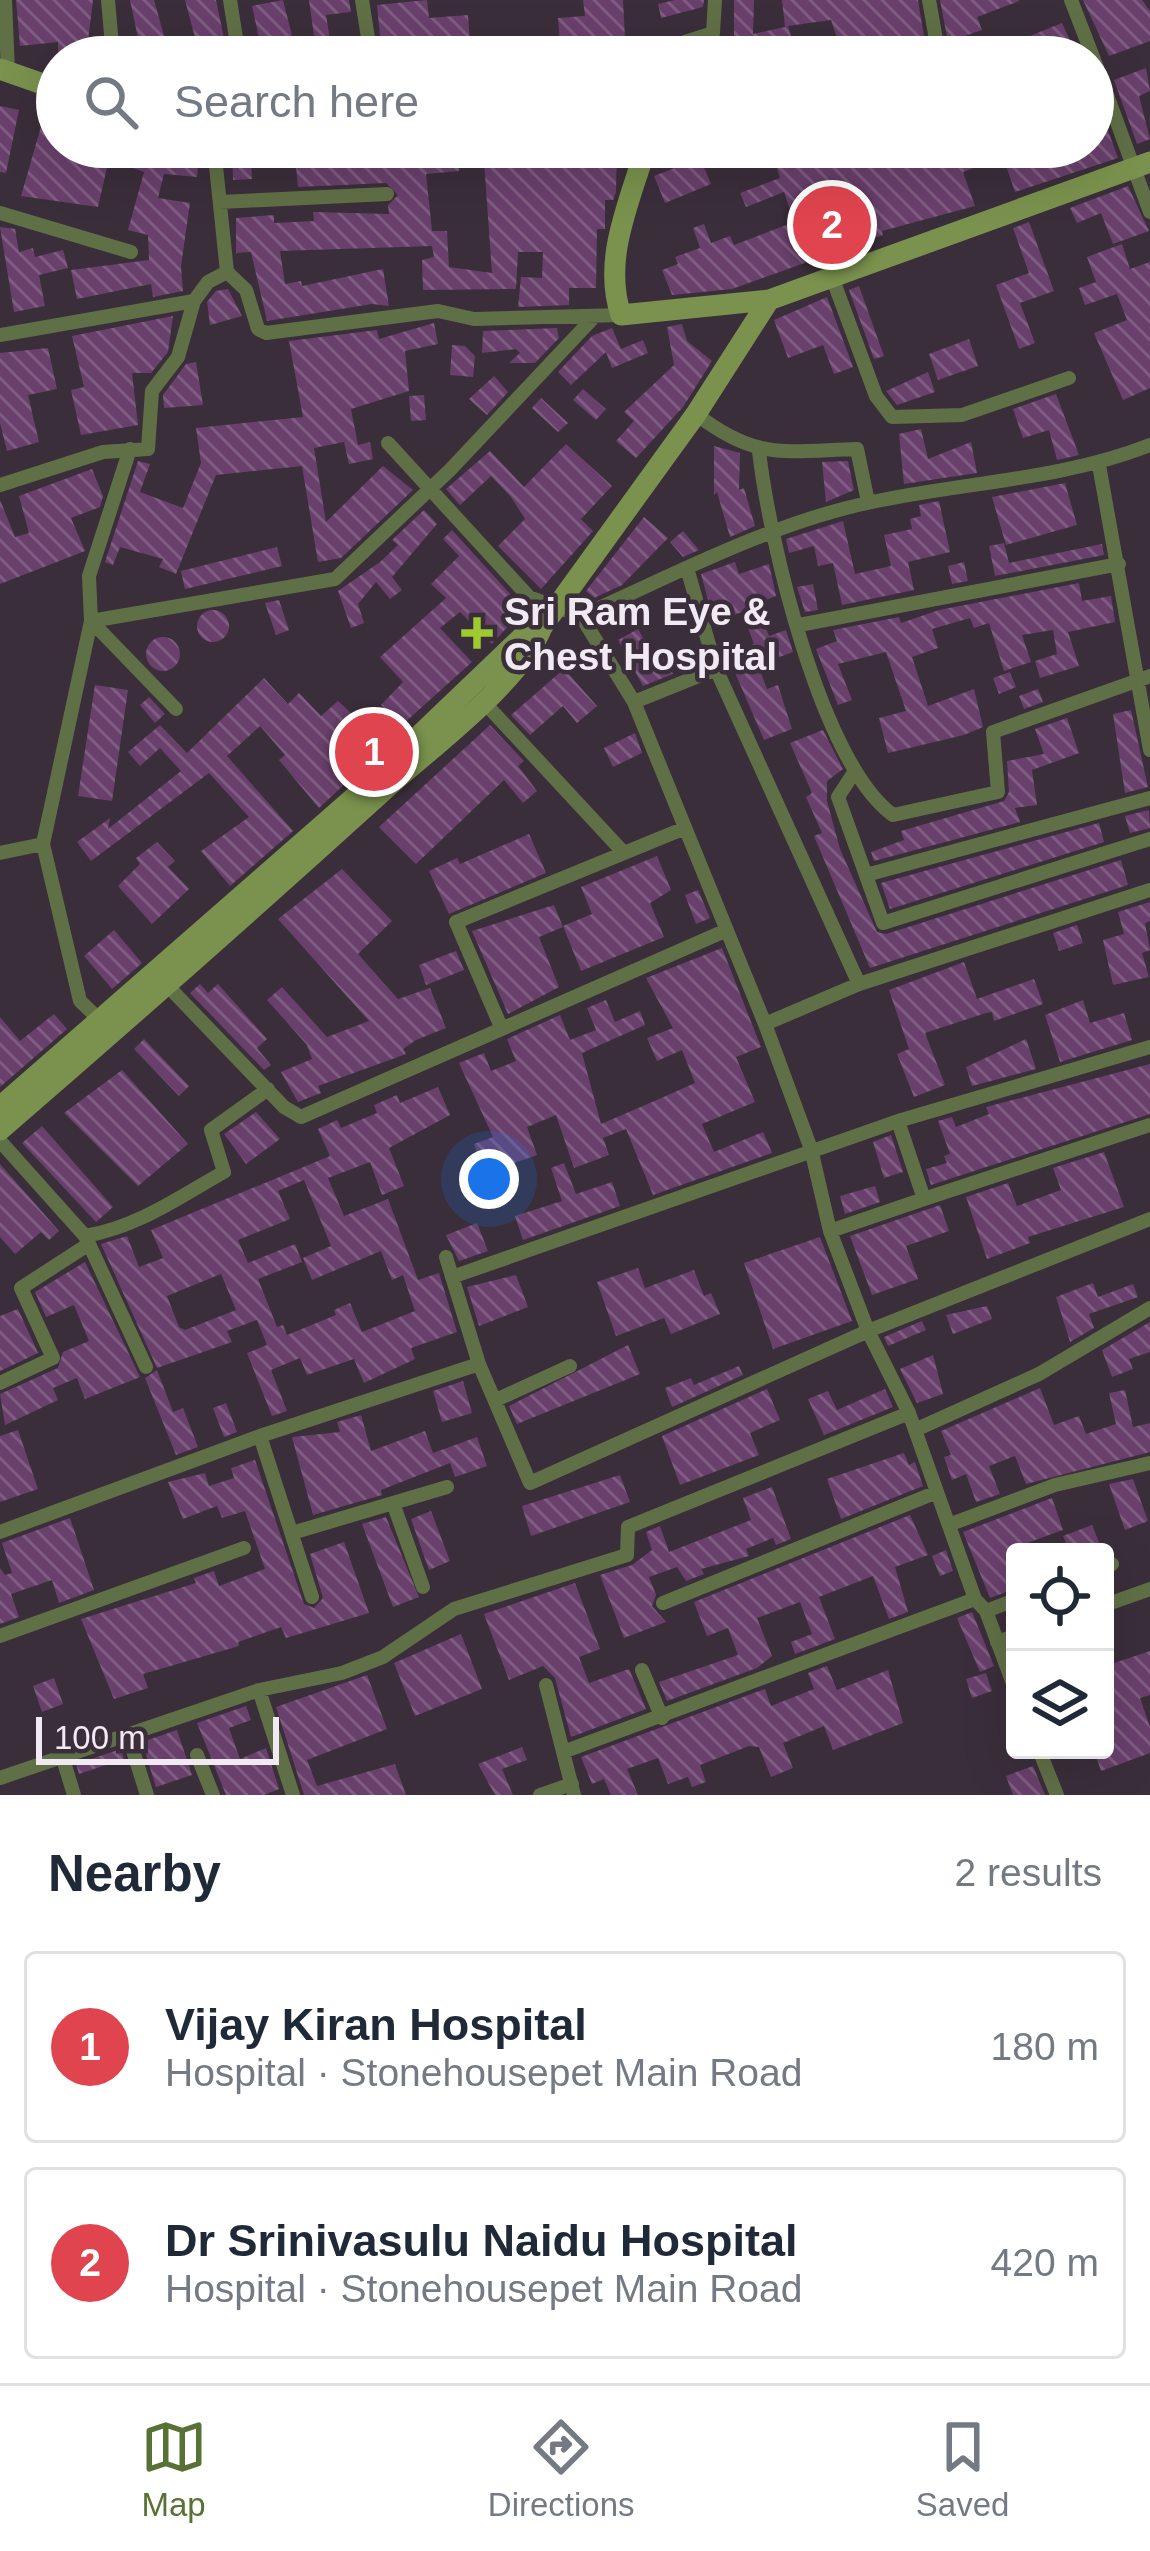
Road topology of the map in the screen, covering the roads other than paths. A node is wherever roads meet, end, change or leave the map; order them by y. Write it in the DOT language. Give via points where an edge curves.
graph roads {
  1 [pos="5,0"];
  2 [pos="108,0"];
  3 [pos="230,0"];
  4 [pos="362,0"];
  5 [pos="715,0"];
  6 [pos="929,0"];
  7 [pos="1071,0"];
  8 [pos="111,36"];
  9 [pos="236,36"];
  10 [pos="368,36"];
  11 [pos="704,36"];
  12 [pos="935,36"];
  13 [pos="1085,36"];
  14 [pos="4,71"];
  15 [pos="36,82"];
  16 [pos="1114,103"];
  17 [pos="1142,165"];
  18 [pos="216,168"];
  19 [pos="640,168"];
  20 [pos="387,194"];
  21 [pos="220,202"];
  22 [pos="1150,212"];
  23 [pos="0,213"];
  24 [pos="131,252"];
  25 [pos="227,272"];
  26 [pos="832,277"];
  27 [pos="769,300"];
  28 [pos="194,301"];
  29 [pos="621,315"];
  30 [pos="595,316"];
  31 [pos="0,335"];
  32 [pos="1069,378"];
  33 [pos="696,414"];
  34 [pos="388,443"];
  35 [pos="1150,445"];
  36 [pos="130,449"];
  37 [pos="759,451"];
  38 [pos="1100,465"];
  39 [pos="0,485"];
  40 [pos="431,488"];
  41 [pos="868,502"];
  42 [pos="771,535"];
  43 [pos="1119,564"];
  44 [pos="687,568"];
  45 [pos="557,609"];
  46 [pos="581,616"];
  47 [pos="91,621"];
  48 [pos="799,625"];
  49 [pos="542,627"];
  50 [pos="716,669"];
  51 [pos="1144,678"];
  52 [pos="482,700"];
  53 [pos="634,702"];
  54 [pos="176,710"];
  55 [pos="442,726"];
  56 [pos="1150,750"];
  57 [pos="853,774"];
  58 [pos="1150,798"];
  59 [pos="685,828"];
  60 [pos="1150,839"];
  61 [pos="43,844"];
  62 [pos="1,850"];
  63 [pos="624,853"];
  64 [pos="866,875"];
  65 [pos="1150,890"];
  66 [pos="727,930"];
  67 [pos="162,980"];
  68 [pos="860,984"];
  69 [pos="765,1024"];
  70 [pos="501,1027"];
  71 [pos="106,1028"];
  72 [pos="1150,1047"];
  73 [pos="268,1089"];
  74 [pos="16,1101"];
  75 [pos="898,1121"];
  76 [pos="1150,1125"];
  77 [pos="0,1130"];
  78 [pos="0,1141"];
  79 [pos="811,1149"];
  80 [pos="924,1199"];
  81 [pos="1150,1219"];
  82 [pos="830,1231"];
  83 [pos="87,1240"];
  84 [pos="446,1257"];
  85 [pos="452,1277"];
  86 [pos="1150,1308"];
  87 [pos="868,1331"];
  88 [pos="479,1364"];
  89 [pos="570,1366"];
  90 [pos="146,1367"];
  91 [pos="0,1383"];
  92 [pos="496,1400"];
  93 [pos="909,1413"];
  94 [pos="915,1430"];
  95 [pos="260,1436"];
  96 [pos="1150,1463"];
  97 [pos="447,1487"];
  98 [pos="937,1492"];
  99 [pos="393,1503"];
  100 [pos="951,1524"];
  101 [pos="0,1532"];
  102 [pos="292,1533"];
  103 [pos="244,1548"];
  104 [pos="423,1587"];
  105 [pos="1150,1589"];
  106 [pos="312,1597"];
  107 [pos="1006,1601"];
  108 [pos="1114,1602"];
  109 [pos="663,1603"];
  110 [pos="980,1605"];
  111 [pos="0,1636"];
  112 [pos="1006,1639"];
  113 [pos="997,1642"];
  114 [pos="1006,1666"];
  115 [pos="642,1670"];
  116 [pos="545,1685"];
  117 [pos="259,1690"];
  118 [pos="662,1718"];
  119 [pos="129,1738"];
  120 [pos="563,1752"];
  121 [pos="197,1755"];
  122 [pos="63,1759"];
  123 [pos="1043,1759"];
  124 [pos="0,1778"];
  125 [pos="573,1790"];
  126 [pos="74,1795"];
  127 [pos="147,1795"];
  128 [pos="213,1795"];
  129 [pos="293,1795"];
  130 [pos="540,1795"];
  131 [pos="1057,1795"];
  1 -- 14 [label="street"];
  2 -- 8 [label="street"];
  3 -- 9 [label="street"];
  4 -- 10 [label="street"];
  5 -- 11 [label="street" via="713,33"];
  6 -- 12 [label="street"];
  7 -- 13 [label="street"];
  14 -- 15 [label="main road"];
  16 -- 17 [label="street"];
  17 -- 22 [label="street"];
  17 -- 26 [label="main road"];
  18 -- 21 [label="street"];
  19 -- 29 [label="main road" via="616,250"];
  20 -- 21 [label="street"];
  21 -- 25 [label="street"];
  23 -- 24 [label="street"];
  25 -- 28 [label="street"];
  25 -- 30 [label="street" via="246,290 257,328 266,333 438,311 474,319"];
  26 -- 27 [label="main road"];
  26 -- 32 [label="street" via="876,396 892,417 962,415"];
  27 -- 29 [label="main road"];
  27 -- 33 [label="main road"];
  28 -- 31 [label="street"];
  28 -- 36 [label="street" via="178,358 152,391 148,449"];
  29 -- 30 [label="street"];
  30 -- 40 [label="street"];
  33 -- 37 [label="street"];
  33 -- 45 [label="main road"];
  34 -- 40 [label="street"];
  35 -- 38 [label="street"];
  36 -- 39 [label="street"];
  36 -- 47 [label="street" via="89,576"];
  37 -- 41 [label="street" via="857,449"];
  37 -- 42 [label="street"];
  38 -- 41 [label="street"];
  38 -- 43 [label="street"];
  40 -- 45 [label="street" via="529,597"];
  40 -- 47 [label="street" via="335,579"];
  41 -- 42 [label="street"];
  42 -- 44 [label="street"];
  42 -- 48 [label="street"];
  43 -- 48 [label="street"];
  43 -- 51 [label="street"];
  44 -- 46 [label="street"];
  44 -- 50 [label="street"];
  45 -- 46 [label="street"];
  45 -- 49 [label="main road"];
  46 -- 53 [label="street"];
  47 -- 54 [label="street"];
  47 -- 61 [label="street"];
  48 -- 57 [label="street"];
  49 -- 52 [label="main road" via="533,650"];
  49 -- 55 [label="main road" via="520,638"];
  50 -- 53 [label="street"];
  50 -- 68 [label="street"];
  51 -- 56 [label="street"];
  51 -- 57 [label="street" via="993,732 998,792 893,815"];
  52 -- 55 [label="main road"];
  52 -- 63 [label="street"];
  53 -- 59 [label="street"];
  55 -- 67 [label="main road"];
  57 -- 64 [label="street" via="838,797"];
  58 -- 64 [label="street"];
  59 -- 63 [label="street"];
  59 -- 66 [label="street"];
  60 -- 64 [label="street" via="883,922"];
  61 -- 62 [label="street"];
  61 -- 71 [label="street" via="80,1000"];
  63 -- 70 [label="street" via="456,922"];
  65 -- 68 [label="street"];
  66 -- 69 [label="street"];
  66 -- 70 [label="street"];
  67 -- 71 [label="main road"];
  67 -- 73 [label="street"];
  68 -- 69 [label="street"];
  69 -- 79 [label="street"];
  70 -- 73 [label="street" via="301,1117"];
  71 -- 74 [label="main road"];
  72 -- 75 [label="street"];
  73 -- 83 [label="street" via="211,1130 224,1172 157,1212"];
  74 -- 77 [label="main road"];
  75 -- 79 [label="street"];
  75 -- 80 [label="street"];
  76 -- 80 [label="street"];
  78 -- 83 [label="street"];
  79 -- 82 [label="street"];
  79 -- 85 [label="street"];
  80 -- 82 [label="street"];
  81 -- 87 [label="street"];
  82 -- 87 [label="street"];
  83 -- 90 [label="street"];
  83 -- 91 [label="street" via="26,1280 21,1293 53,1358"];
  84 -- 85 [label="street"];
  85 -- 88 [label="street"];
  86 -- 94 [label="street" via="1039,1374"];
  87 -- 92 [label="street" via="530,1483"];
  87 -- 93 [label="street"];
  88 -- 92 [label="street"];
  88 -- 95 [label="street"];
  89 -- 92 [label="street"];
  93 -- 94 [label="street"];
  93 -- 117 [label="street" via="628,1528 627,1555 454,1609 383,1658"];
  94 -- 98 [label="street"];
  95 -- 101 [label="street"];
  95 -- 102 [label="street"];
  96 -- 100 [label="street" via="1055,1485"];
  97 -- 99 [label="street"];
  98 -- 100 [label="street"];
  98 -- 109 [label="street"];
  99 -- 102 [label="street"];
  99 -- 104 [label="street"];
  100 -- 110 [label="street"];
  102 -- 106 [label="street"];
  103 -- 111 [label="street"];
  105 -- 108 [label="street"];
  107 -- 110 [label="street"];
  110 -- 113 [label="street"];
  110 -- 118 [label="street"];
  112 -- 113 [label="street"];
  113 -- 114 [label="street"];
  115 -- 118 [label="street"];
  116 -- 120 [label="street"];
  117 -- 119 [label="street"];
  117 -- 129 [label="street"];
  118 -- 120 [label="street"];
  119 -- 122 [label="street"];
  119 -- 127 [label="street"];
  120 -- 125 [label="street"];
  121 -- 128 [label="street"];
  122 -- 124 [label="street"];
  122 -- 126 [label="street"];
  123 -- 131 [label="street"];
  125 -- 130 [label="street"];
}
